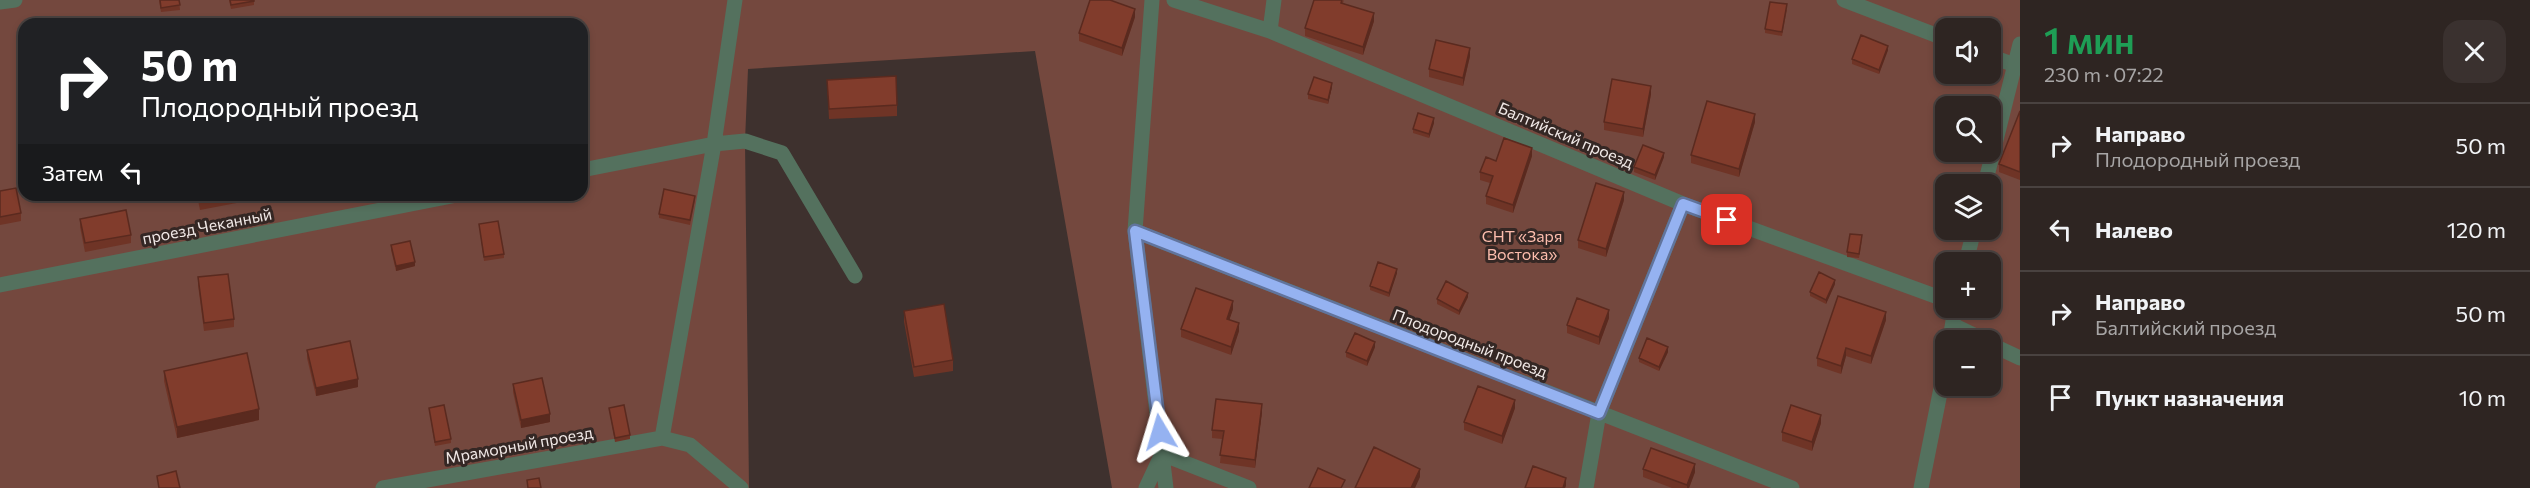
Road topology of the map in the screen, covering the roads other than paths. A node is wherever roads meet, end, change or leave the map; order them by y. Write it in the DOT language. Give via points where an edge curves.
graph roads {
  1 [pos="15,0"];
  2 [pos="735,0"];
  3 [pos="1152,0"];
  4 [pos="1174,0"];
  5 [pos="1274,0"];
  6 [pos="1844,0"];
  7 [pos="0,2"];
  8 [pos="1270,31"];
  9 [pos="1935,35"];
  10 [pos="2020,44"];
  11 [pos="2001,60"];
  12 [pos="2017,66"];
  13 [pos="714,144"];
  14 [pos="588,169"];
  15 [pos="1988,174"];
  16 [pos="427,201"];
  17 [pos="1683,204"];
  18 [pos="1135,231"];
  19 [pos="855,276"];
  20 [pos="0,285"];
  21 [pos="1935,296"];
  22 [pos="2001,349"];
  23 [pos="2020,358"];
  24 [pos="1939,396"];
  25 [pos="1599,413"];
  26 [pos="662,438"];
  27 [pos="1162,454"];
  28 [pos="383,488"];
  29 [pos="741,488"];
  30 [pos="1146,488"];
  31 [pos="1166,488"];
  32 [pos="1249,488"];
  33 [pos="1586,488"];
  34 [pos="1791,488"];
  35 [pos="1921,488"];
  1 -- 7 [label="street"];
  2 -- 13 [label="street"];
  3 -- 18 [label="street"];
  4 -- 8 [label="street, Балтийский проезд"];
  5 -- 8 [label="street"];
  6 -- 9 [label="street"];
  8 -- 17 [label="street, Балтийский проезд"];
  10 -- 12 [label="street"];
  11 -- 12 [label="street"];
  12 -- 15 [label="street"];
  13 -- 14 [label="street"];
  13 -- 19 [label="street" via="745,141 782,153"];
  13 -- 26 [label="street"];
  16 -- 20 [label="street, проезд Чеканный"];
  17 -- 21 [label="street, Балтийский проезд"];
  17 -- 25 [label="street"];
  18 -- 25 [label="street, Плодородный проезд"];
  18 -- 27 [label="street"];
  22 -- 23 [label="street"];
  24 -- 35 [label="street"];
  25 -- 33 [label="street"];
  25 -- 34 [label="street, Плодородный проезд"];
  26 -- 28 [label="street, Мраморный проезд"];
  26 -- 29 [label="street" via="690,445"];
  27 -- 30 [label="street"];
  27 -- 31 [label="street"];
  27 -- 32 [label="street"];
}
